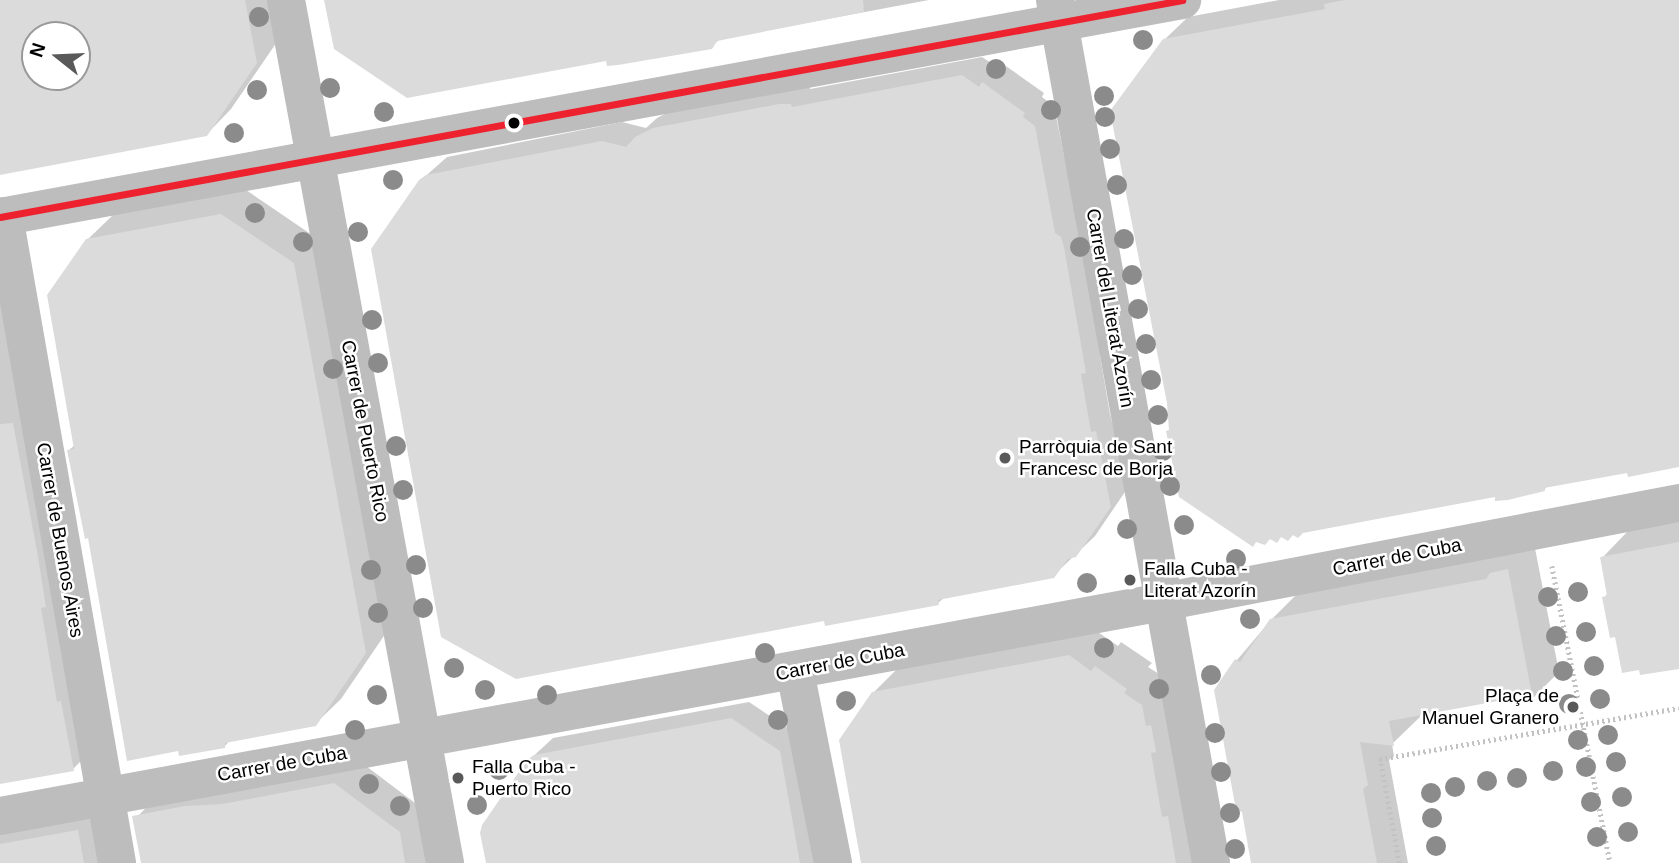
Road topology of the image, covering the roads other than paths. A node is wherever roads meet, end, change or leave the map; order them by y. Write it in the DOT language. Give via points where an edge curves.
graph roads {
  1 [pos="286,0"];
  2 [pos="1182,0"];
  3 [pos="1057,11"];
  4 [pos="314,159"];
  5 [pos="2,217"];
  6 [pos="1679,503"];
  7 [pos="1162,602"];
  8 [pos="795,671"];
  9 [pos="423,740"];
  10 [pos="103,795"];
  11 [pos="0,816"];
  12 [pos="117,863"];
  13 [pos="445,863"];
  14 [pos="833,863"];
  15 [pos="1211,863"];
  1 -- 4 [label="street, Carrer de Puerto Rico"];
  2 -- 3 [label="street"];
  3 -- 4 [label="street"];
  3 -- 7 [label="street, Carrer del Literat Azorín"];
  4 -- 5 [label="street"];
  4 -- 9 [label="street, Carrer de Puerto Rico"];
  5 -- 10 [label="street, Carrer de Buenos Aires"];
  6 -- 7 [label="street, Carrer de Cuba"];
  7 -- 8 [label="street, Carrer de Cuba"];
  7 -- 15 [label="street, Carrer del Literat Azorín"];
  8 -- 9 [label="street, Carrer de Cuba"];
  8 -- 14 [label="street"];
  9 -- 10 [label="street, Carrer de Cuba"];
  9 -- 13 [label="street, Carrer de Puerto Rico"];
  10 -- 11 [label="street, Carrer de Cuba"];
  10 -- 12 [label="street, Carrer de Buenos Aires"];
}
